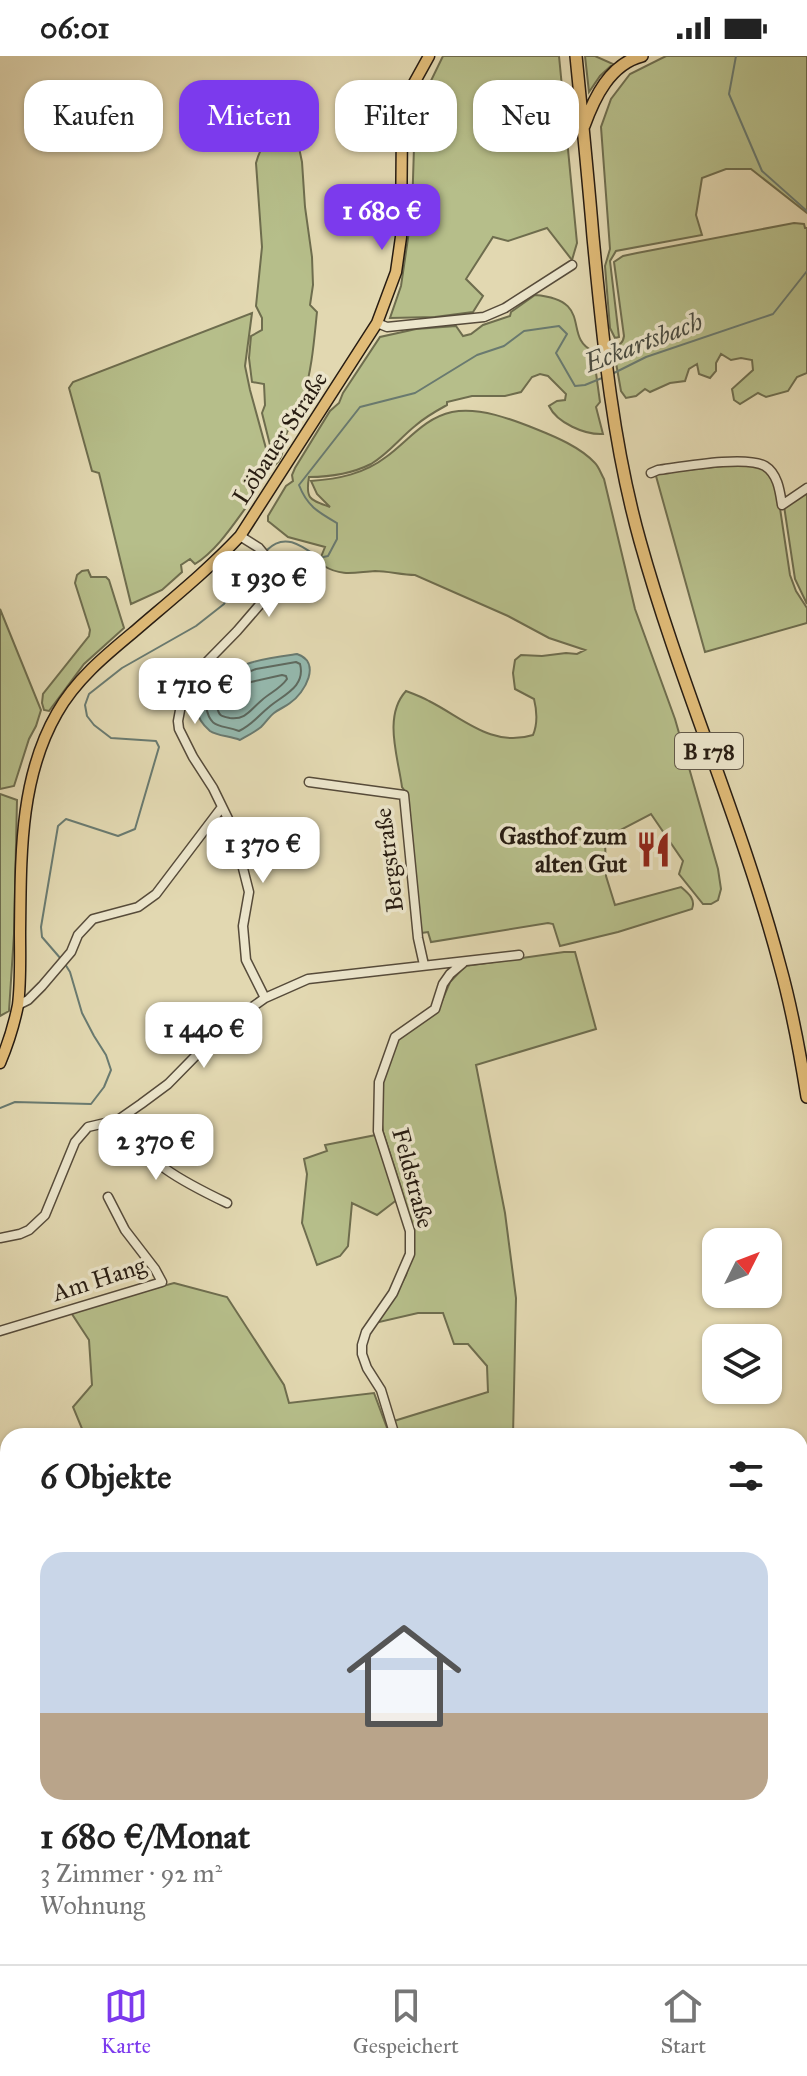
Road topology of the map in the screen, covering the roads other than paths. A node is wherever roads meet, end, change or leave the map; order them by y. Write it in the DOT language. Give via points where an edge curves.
graph roads {
  1 [pos="429,56"];
  2 [pos="576,56"];
  3 [pos="632,57"];
  4 [pos="583,129"];
  5 [pos="572,265"];
  6 [pos="376,326"];
  7 [pos="651,473"];
  8 [pos="807,488"];
  9 [pos="240,536"];
  10 [pos="309,782"];
  11 [pos="222,807"];
  12 [pos="519,955"];
  13 [pos="464,962"];
  14 [pos="435,964"];
  15 [pos="424,965"];
  16 [pos="443,984"];
  17 [pos="265,998"];
  18 [pos="18,1005"];
  19 [pos="0,1063"];
  20 [pos="807,1097"];
  21 [pos="118,1120"];
  22 [pos="108,1197"];
  23 [pos="227,1203"];
  24 [pos="0,1238"];
  25 [pos="0,1331"];
  26 [pos="393,1428"];
  1 -- 6 [label="main road, Löbauer Straße" via="413,85 402,124 401,237 396,272"];
  2 -- 4 [label="highway, B 178"];
  3 -- 4 [label="highway" via="595,98"];
  4 -- 20 [label="highway, B 178" via="610,405 636,528 780,965"];
  5 -- 6 [label="street" via="484,317"];
  6 -- 9 [label="main road, Löbauer Straße"];
  7 -- 8 [label="street" via="752,462 766,467 778,482 782,505"];
  9 -- 11 [label="street" via="269,560 275,587 191,678 178,721"];
  9 -- 18 [label="main road, Löbauer Straße" via="91,670 66,698 44,739 23,822"];
  10 -- 15 [label="street, Bergstraße" via="404,795"];
  11 -- 17 [label="street" via="249,892 243,926 246,960"];
  11 -- 18 [label="street" via="156,894 138,907 93,919 59,966"];
  12 -- 13 [label="street"];
  13 -- 14 [label="street"];
  13 -- 16 [label="street, Feldstraße"];
  14 -- 15 [label="street"];
  14 -- 16 [label="street"];
  15 -- 17 [label="street" via="308,979"];
  16 -- 26 [label="street, Feldstraße" via="435,1009 395,1037 379,1082 378,1131 410,1231 410,1254 393,1293 366,1332 362,1354"];
  17 -- 21 [label="street" via="224,1027 168,1084"];
  18 -- 19 [label="main road, Löbauer Straße"];
  21 -- 23 [label="street" via="132,1140 179,1180"];
  21 -- 24 [label="street" via="88,1127 75,1142 45,1215 20,1234"];
  22 -- 25 [label="street, Am Hang" via="162,1282"];
}
